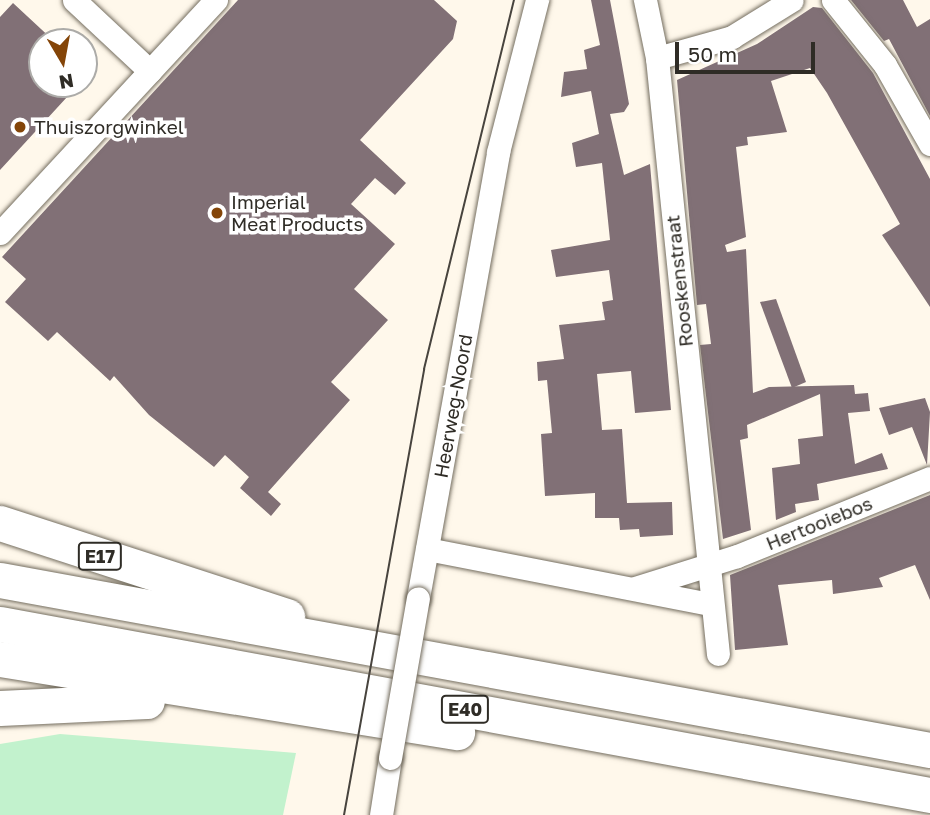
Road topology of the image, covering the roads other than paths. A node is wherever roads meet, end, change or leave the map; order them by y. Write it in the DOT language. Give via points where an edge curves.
graph roads {
  1 [pos="74,0"];
  2 [pos="216,0"];
  3 [pos="537,0"];
  4 [pos="645,0"];
  5 [pos="792,0"];
  6 [pos="833,0"];
  7 [pos="657,58"];
  8 [pos="150,71"];
  9 [pos="930,144"];
  10 [pos="0,233"];
  11 [pos="930,478"];
  12 [pos="0,523"];
  13 [pos="427,549"];
  14 [pos="706,563"];
  15 [pos="0,580"];
  16 [pos="635,588"];
  17 [pos="710,604"];
  18 [pos="0,624"];
  19 [pos="386,652"];
  20 [pos="718,654"];
  21 [pos="0,659"];
  22 [pos="0,708"];
  23 [pos="426,727"];
  24 [pos="930,750"];
  25 [pos="930,794"];
  26 [pos="381,815"];
  27 [pos="926,815"];
  1 -- 8 [label="street"];
  2 -- 8 [label="street"];
  3 -- 13 [label="street, Heerweg-Noord" via="501,141"];
  4 -- 7 [label="street, Rooskenstraat"];
  5 -- 7 [label="street" via="732,37"];
  6 -- 9 [label="street" via="885,65"];
  7 -- 14 [label="street, Rooskenstraat"];
  8 -- 10 [label="street"];
  11 -- 14 [label="street, Hertooiebos"];
  12 -- 19 [label="highway, E17"];
  13 -- 16 [label="street"];
  13 -- 26 [label="street, Heerweg-Noord, bridge"];
  14 -- 16 [label="street"];
  14 -- 17 [label="street, Rooskenstraat"];
  15 -- 19 [label="highway, E40"];
  16 -- 17 [label="street"];
  17 -- 20 [label="street, Rooskenstraat"];
  18 -- 25 [label="highway, E40"];
  19 -- 24 [label="highway, E40"];
  21 -- 23 [label="highway"];
  22 -- 23 [label="highway" via="86,699 177,702"];
  23 -- 27 [label="highway"];
}
